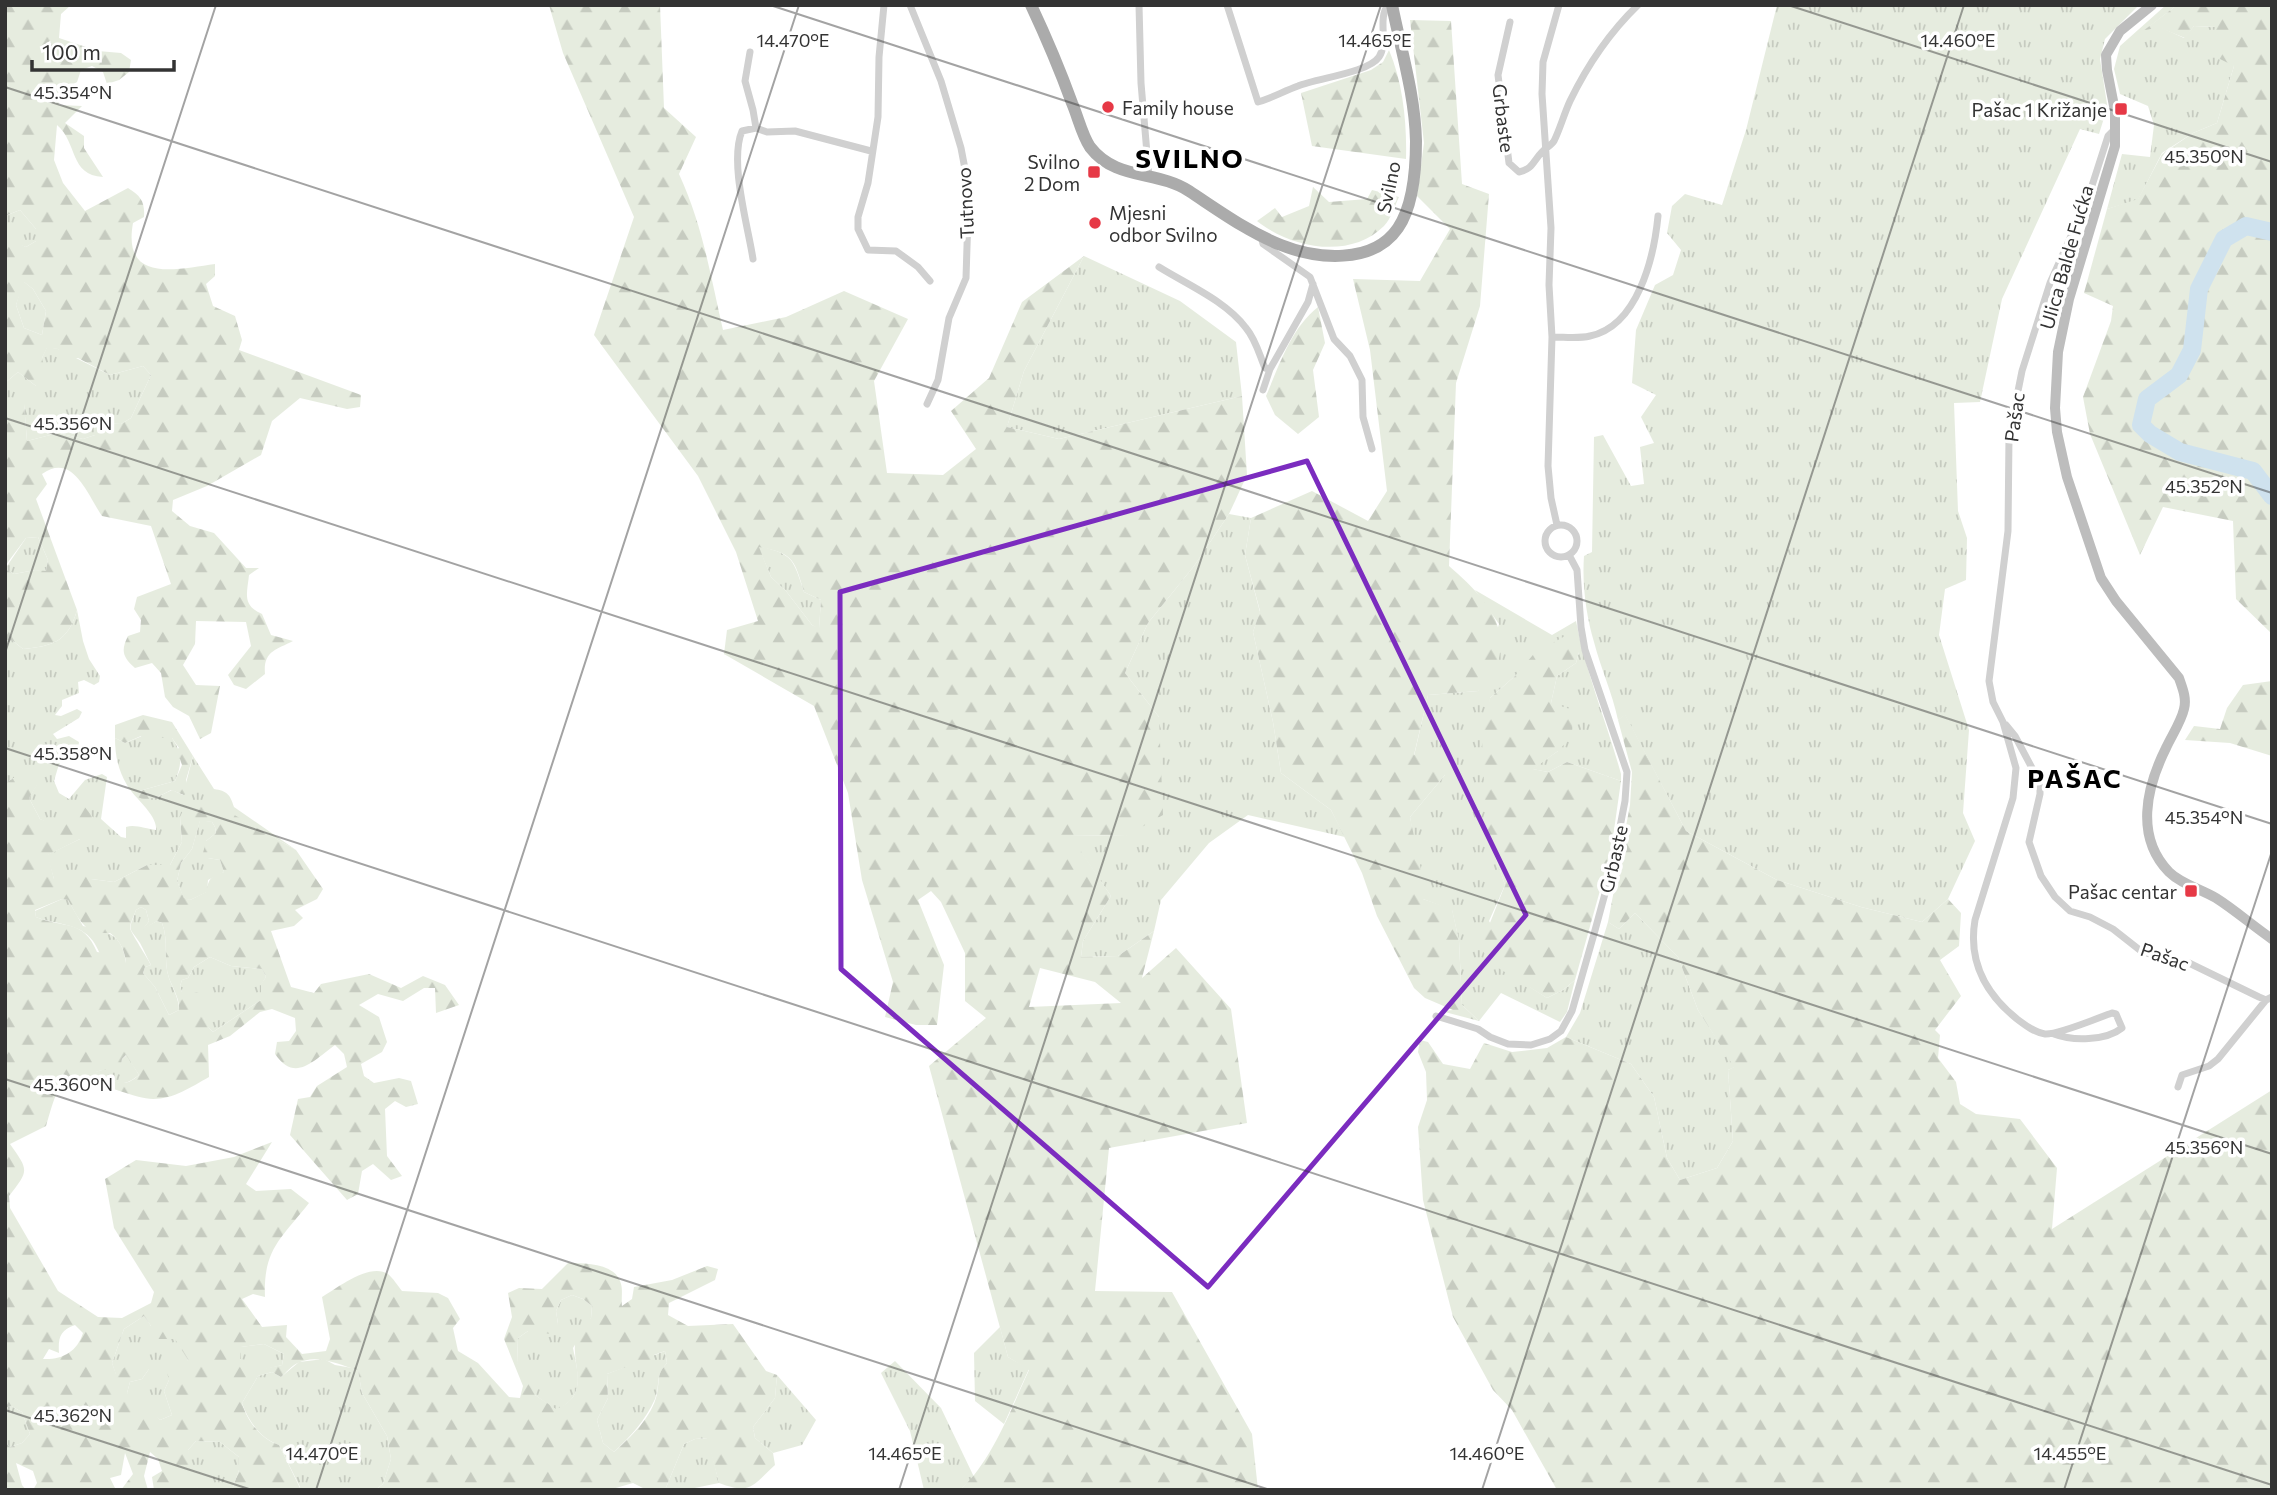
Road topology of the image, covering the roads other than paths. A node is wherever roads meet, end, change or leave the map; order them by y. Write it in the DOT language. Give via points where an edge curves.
graph roads {
  1 [pos="884,5"];
  2 [pos="910,5"];
  3 [pos="1031,5"];
  4 [pos="1139,5"];
  5 [pos="1227,5"];
  6 [pos="1390,5"];
  7 [pos="1559,5"];
  8 [pos="1638,5"];
  9 [pos="2152,5"];
  10 [pos="1510,22"];
  11 [pos="750,52"];
  12 [pos="756,128"];
  13 [pos="2116,128"];
  14 [pos="1547,148"];
  15 [pos="871,151"];
  16 [pos="1149,177"];
  17 [pos="1658,216"];
  18 [pos="1260,235"];
  19 [pos="753,260"];
  20 [pos="1159,267"];
  21 [pos="930,281"];
  22 [pos="1313,284"];
  23 [pos="1552,337"];
  24 [pos="1270,369"];
  25 [pos="1263,390"];
  26 [pos="927,404"];
  27 [pos="1372,449"];
  28 [pos="1557,525"];
  29 [pos="1569,555"];
  30 [pos="2003,722"];
  31 [pos="2272,939"];
  32 [pos="2269,999"];
  33 [pos="1436,1016"];
  34 [pos="2054,1034"];
  35 [pos="2178,1087"];
  1 -- 15 [label="street" via="878,117"];
  2 -- 26 [label="street, Tutnovo" via="942,81 961,148 968,215 966,278 949,318 938,380"];
  3 -- 16 [label="main road, Svilno" via="1089,145 1117,170"];
  4 -- 16 [label="street"];
  5 -- 6 [label="street, Svilno" via="1258,102 1378,59 1384,11"];
  6 -- 18 [label="main road, Svilno" via="1414,109 1416,142 1401,225 1382,244 1343,255 1297,251"];
  7 -- 14 [label="street, Grbaste" via="1543,62"];
  8 -- 14 [label="street, Grbaste" via="1599,50"];
  9 -- 13 [label="main road, Ulica Balde Fućka" via="2119,31 2106,55"];
  10 -- 14 [label="street, Grbaste" via="1498,75 1509,163 1519,172 1526,171"];
  11 -- 12 [label="street" via="745,81"];
  12 -- 15 [label="street" via="795,131"];
  12 -- 19 [label="street" via="743,131 737,156"];
  13 -- 30 [label="street, Pašac" via="2109,133 2088,198 2050,283 2014,407 2009,436 2008,531 1989,681"];
  13 -- 31 [label="main road, Ulica Balde Fućka" via="2111,166 2069,299 2058,352 2057,432 2101,578 2179,678 2184,691 2185,708 2164,751 2148,803 2149,842 2173,875 2216,898"];
  14 -- 23 [label="street, Grbaste"];
  15 -- 21 [label="street" via="858,217 864,243 868,250 896,251"];
  16 -- 18 [label="main road, Svilno" via="1182,187"];
  17 -- 23 [label="street" via="1649,265 1626,313 1592,336"];
  18 -- 22 [label="street, Svilno" via="1263,244 1310,277"];
  20 -- 24 [label="street" via="1234,315 1251,335 1265,369"];
  22 -- 24 [label="street" via="1308,302"];
  22 -- 27 [label="street, Svilno" via="1334,339 1350,356 1362,380 1363,417"];
  23 -- 28 [label="street, Grbaste" via="1548,466"];
  24 -- 25 [label="street"];
  28 -- 29 [label="street, Grbaste" via="1575,533 1576,547"];
  28 -- 29 [label="street, Grbaste" via="1545,536 1545,547 1558,557"];
  29 -- 33 [label="street, Grbaste" via="1577,570 1585,650 1627,772 1612,868 1572,1011 1561,1031 1531,1045 1508,1044"];
  30 -- 32 [label="street, Pašac" via="2040,783 2029,842 2054,897 2070,911 2113,929 2141,951 2189,963"];
  30 -- 34 [label="street, Pašac" via="2016,768 2013,798 1972,937 1990,992 2000,1004 2041,1034"];
  32 -- 35 [label="street, Pašac" via="2218,1059 2182,1075"];
  34 -- 34 [label="street, Pašac" via="2112,1013 2122,1028 2079,1040"];
}
